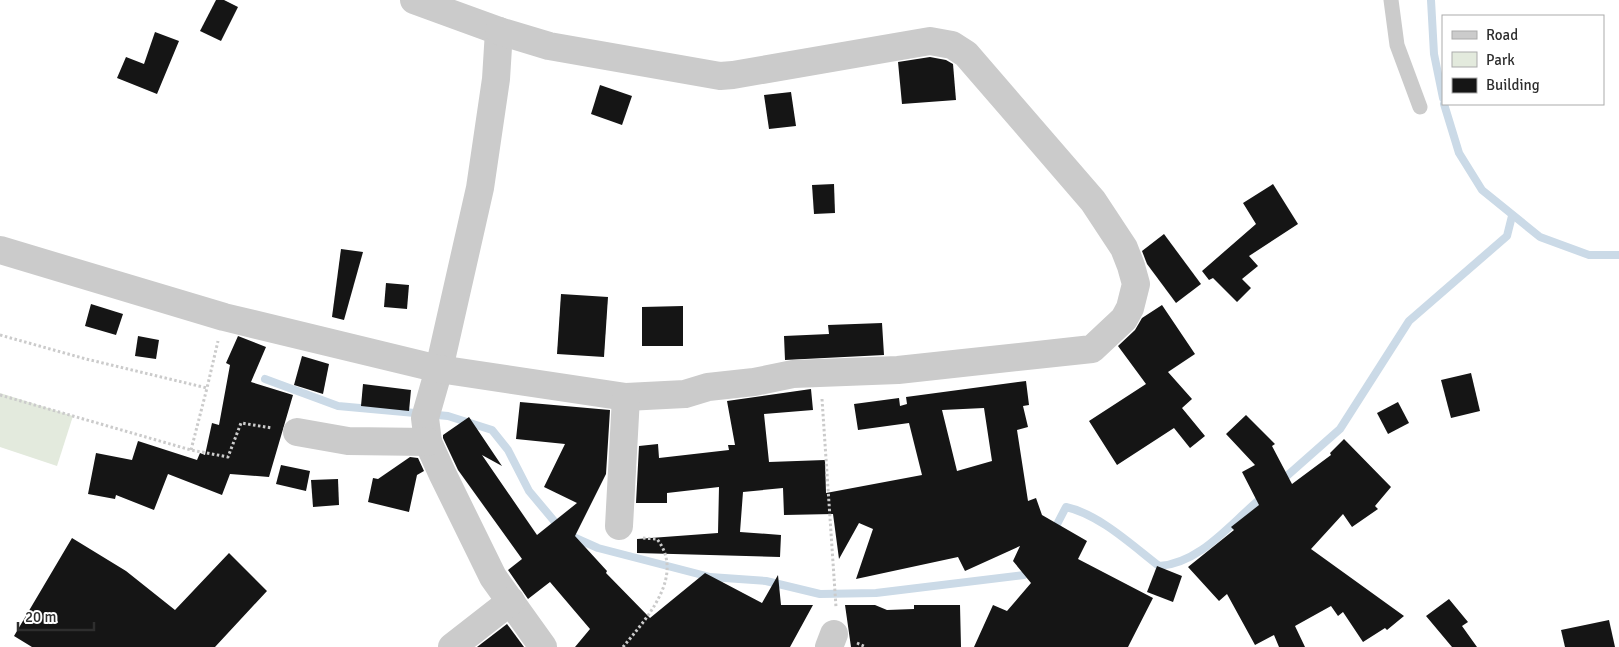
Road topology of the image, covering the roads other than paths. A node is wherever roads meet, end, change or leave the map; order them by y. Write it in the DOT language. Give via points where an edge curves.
graph roads {
  1 [pos="414,0"];
  2 [pos="1391,0"];
  3 [pos="498,32"];
  4 [pos="1420,107"];
  5 [pos="0,250"];
  6 [pos="439,369"];
  7 [pos="626,397"];
  8 [pos="427,422"];
  9 [pos="297,432"];
  10 [pos="619,526"];
  11 [pos="511,601"];
  12 [pos="452,647"];
  13 [pos="543,647"];
  1 -- 3 [label="street"];
  2 -- 4 [label="lane" via="1397,45"];
  3 -- 6 [label="street" via="496,79 480,188"];
  3 -- 7 [label="street" via="549,46 720,76 930,41 952,45 966,54 1093,202 1124,248 1136,284 1124,319 1092,349 898,370 820,372 708,387 685,394"];
  5 -- 6 [label="street" via="224,317"];
  6 -- 7 [label="street"];
  6 -- 8 [label="street"];
  7 -- 10 [label="street"];
  8 -- 9 [label="street" via="348,441"];
  8 -- 11 [label="street" via="493,577"];
  11 -- 12 [label="street"];
  11 -- 13 [label="street"];
}
